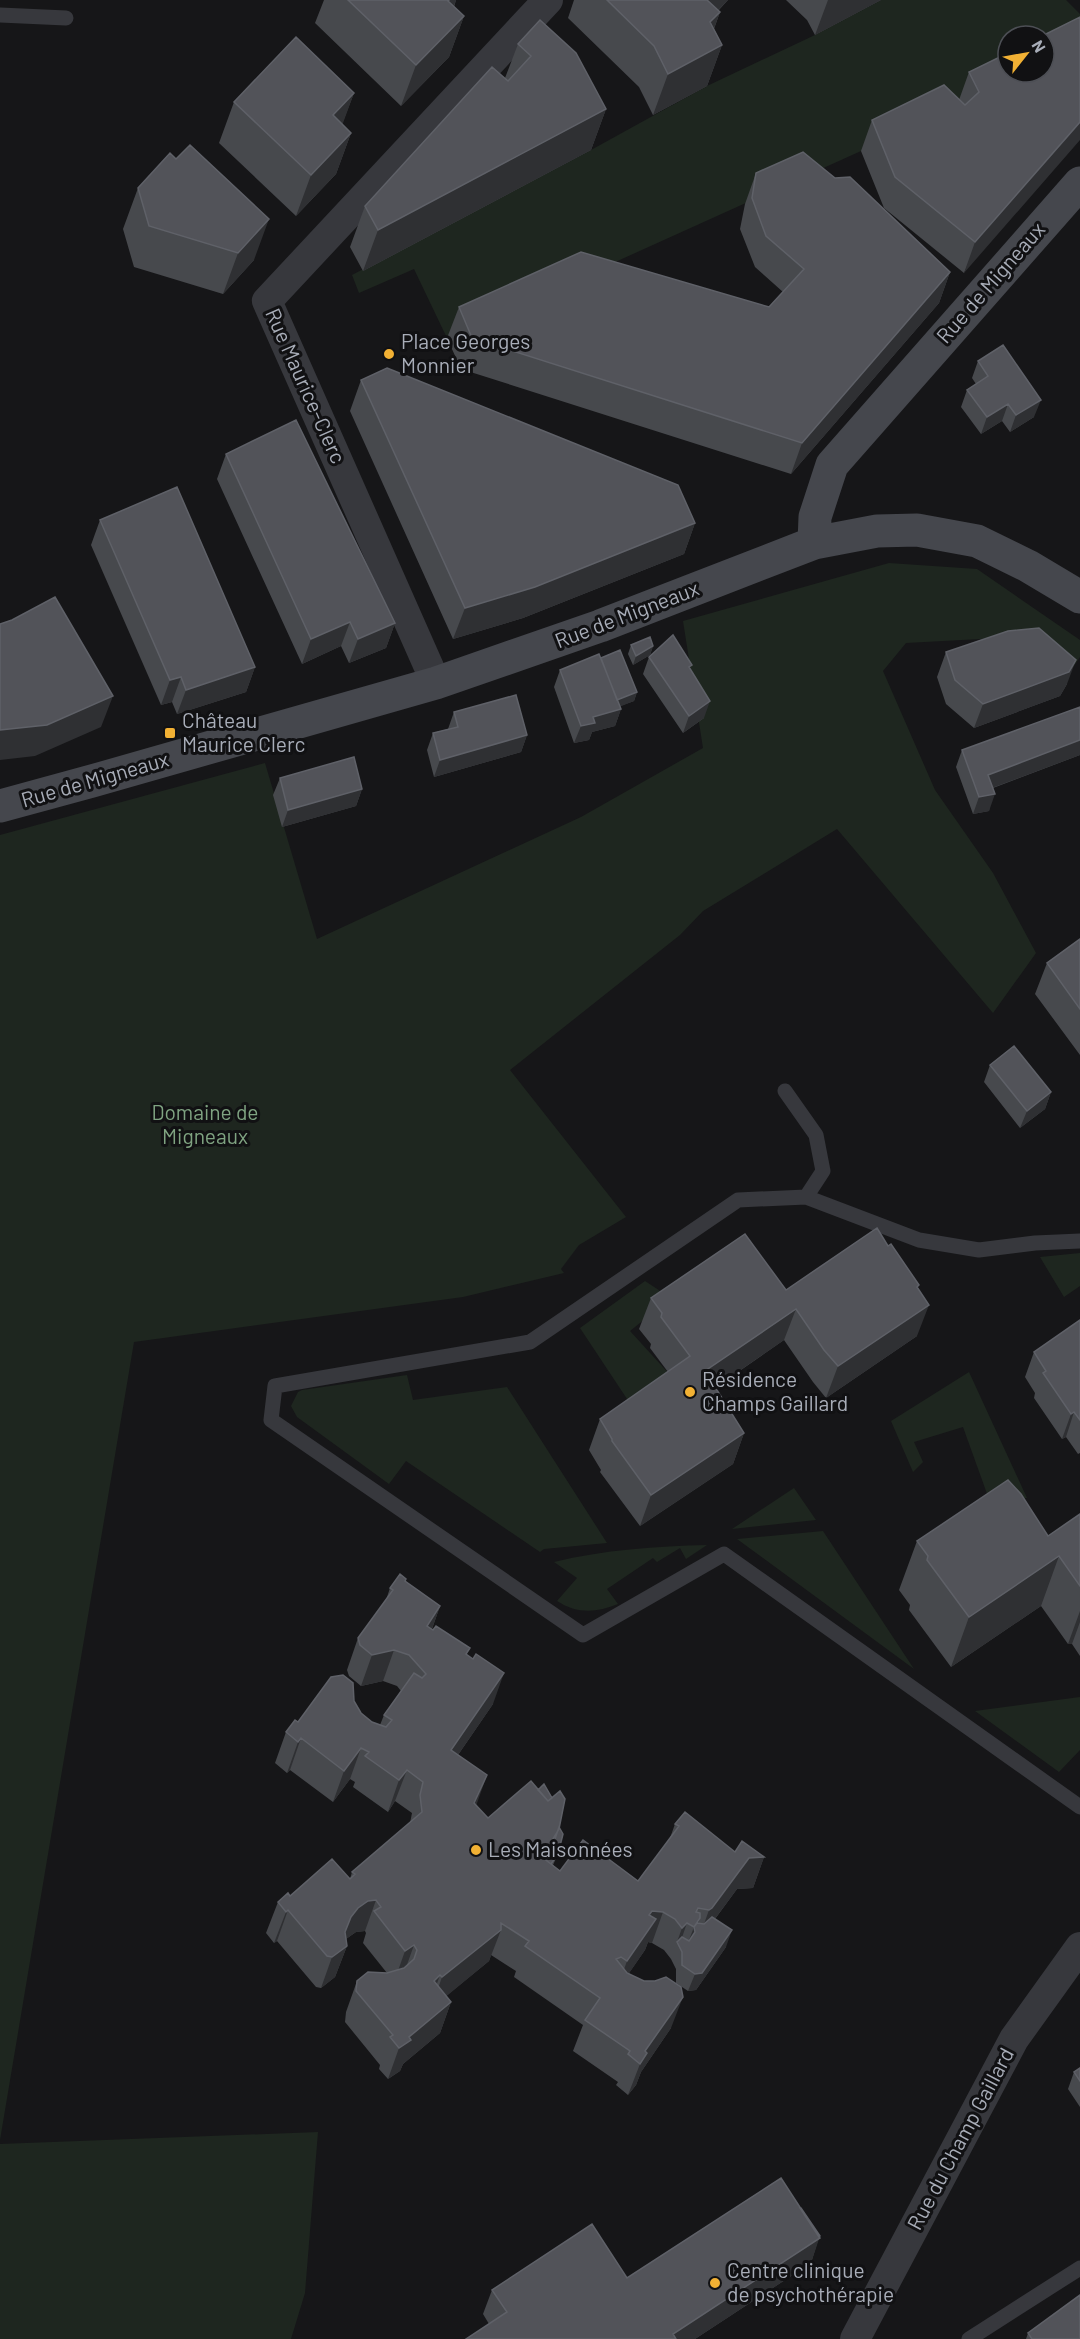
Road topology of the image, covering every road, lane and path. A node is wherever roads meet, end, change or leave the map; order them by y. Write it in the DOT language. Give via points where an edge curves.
graph roads {
  1 [pos="548,0"];
  2 [pos="0,15"];
  3 [pos="66,18"];
  4 [pos="1080,183"];
  5 [pos="814,543"];
  6 [pos="1080,597"];
  7 [pos="436,683"];
  8 [pos="0,806"];
  9 [pos="785,1091"];
  10 [pos="806,1197"];
  11 [pos="1080,1240"];
  12 [pos="1080,1807"];
  13 [pos="1080,1947"];
  14 [pos="1080,2268"];
  15 [pos="855,2339"];
  16 [pos="969,2339"];
  1 -- 7 [label="street, Rue Maurice-Clerc" via="267,301"];
  2 -- 3 [label="lane"];
  4 -- 5 [label="street, Rue de Migneaux" via="832,465 815,518"];
  5 -- 6 [label="street" via="877,531 917,530 977,541"];
  5 -- 7 [label="street, Rue de Migneaux" via="600,626"];
  7 -- 8 [label="street, Rue de Migneaux"];
  9 -- 10 [label="lane" via="816,1135 818,1144 823,1171"];
  10 -- 11 [label="lane" via="919,1240 979,1250"];
  10 -- 12 [label="lane" via="738,1200 530,1342 275,1386 271,1420 583,1635 724,1554"];
  13 -- 15 [label="street, Rue du Champ Gaillard" via="1014,2039"];
  14 -- 16 [label="lane"];
}
